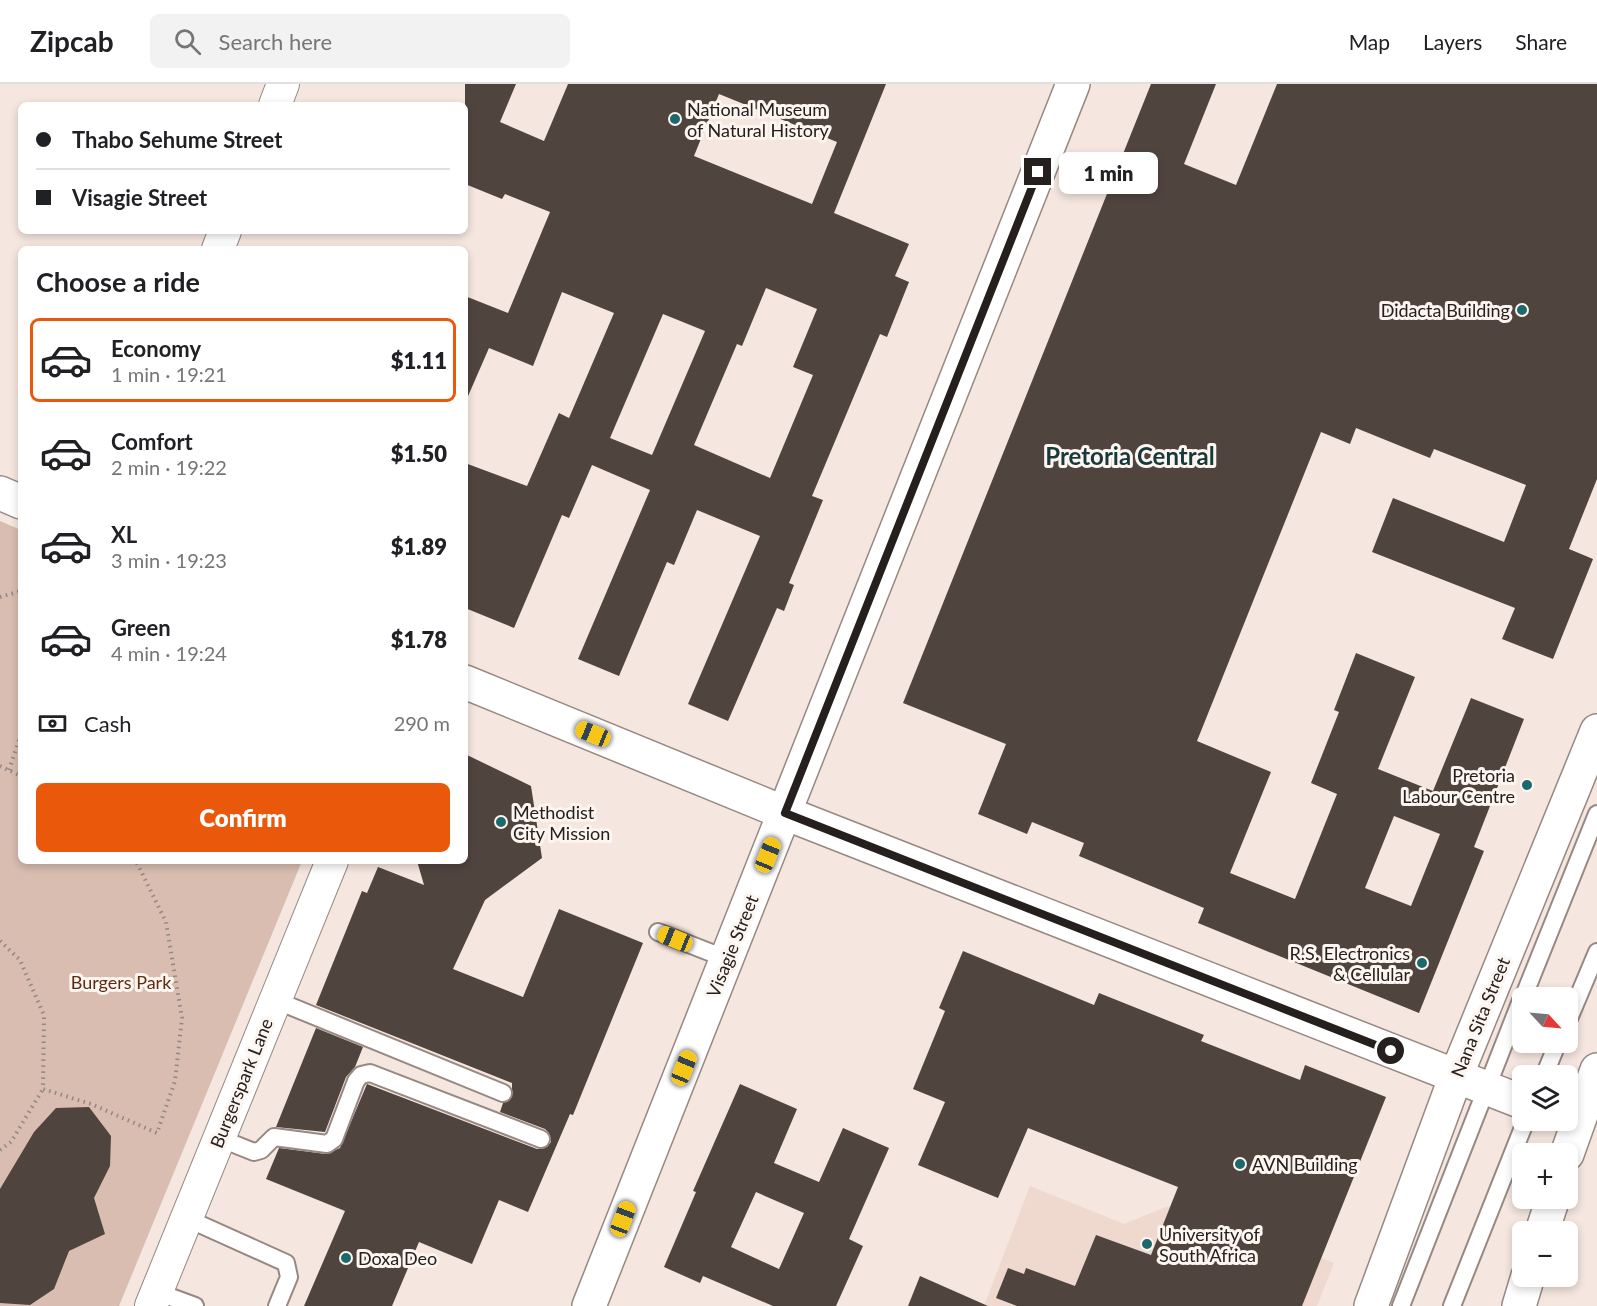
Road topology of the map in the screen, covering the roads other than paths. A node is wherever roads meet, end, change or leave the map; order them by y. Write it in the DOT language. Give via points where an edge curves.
graph roads {
  1 [pos="283,84"];
  2 [pos="1073,84"];
  3 [pos="276,102"];
  4 [pos="0,493"];
  5 [pos="18,501"];
  6 [pos="468,683"];
  7 [pos="1597,731"];
  8 [pos="785,813"];
  9 [pos="1597,813"];
  10 [pos="331,864"];
  11 [pos="658,932"];
  12 [pos="1597,952"];
  13 [pos="727,959"];
  14 [pos="1527,987"];
  15 [pos="1578,997"];
  16 [pos="275,1000"];
  17 [pos="1512,1025"];
  18 [pos="1597,1070"];
  19 [pos="1456,1076"];
  20 [pos="1486,1088"];
  21 [pos="503,1093"];
  22 [pos="1512,1098"];
  23 [pos="1522,1131"];
  24 [pos="1577,1132"];
  25 [pos="219,1138"];
  26 [pos="541,1139"];
  27 [pos="186,1218"];
  28 [pos="1525,1287"];
  29 [pos="154,1299"];
  30 [pos="195,1306"];
  31 [pos="277,1306"];
  32 [pos="589,1306"];
  33 [pos="1371,1306"];
  34 [pos="1401,1306"];
  35 [pos="1452,1306"];
  36 [pos="1519,1306"];
  1 -- 3 [label="street"];
  2 -- 8 [label="main road, Visagie Street"];
  4 -- 5 [label="main road"];
  6 -- 8 [label="main road"];
  7 -- 19 [label="main road, Nana Sita Street"];
  8 -- 13 [label="main road, Visagie Street"];
  8 -- 19 [label="main road"];
  9 -- 14 [label="lane"];
  10 -- 16 [label="street, Burgerspark Lane"];
  11 -- 13 [label="lane"];
  12 -- 15 [label="lane"];
  13 -- 32 [label="main road, Visagie Street"];
  16 -- 21 [label="lane"];
  16 -- 25 [label="street, Burgerspark Lane"];
  17 -- 20 [label="lane"];
  18 -- 24 [label="main road"];
  19 -- 20 [label="main road"];
  19 -- 33 [label="main road, Nana Sita Street"];
  20 -- 22 [label="main road"];
  20 -- 34 [label="lane"];
  23 -- 35 [label="lane"];
  25 -- 26 [label="lane" via="254,1152 274,1137 327,1144 334,1139 356,1081 370,1073"];
  25 -- 27 [label="street, Burgerspark Lane"];
  27 -- 29 [label="street, Burgerspark Lane"];
  27 -- 31 [label="lane" via="286,1263 289,1277"];
  28 -- 36 [label="main road"];
  29 -- 30 [label="lane"];
}
